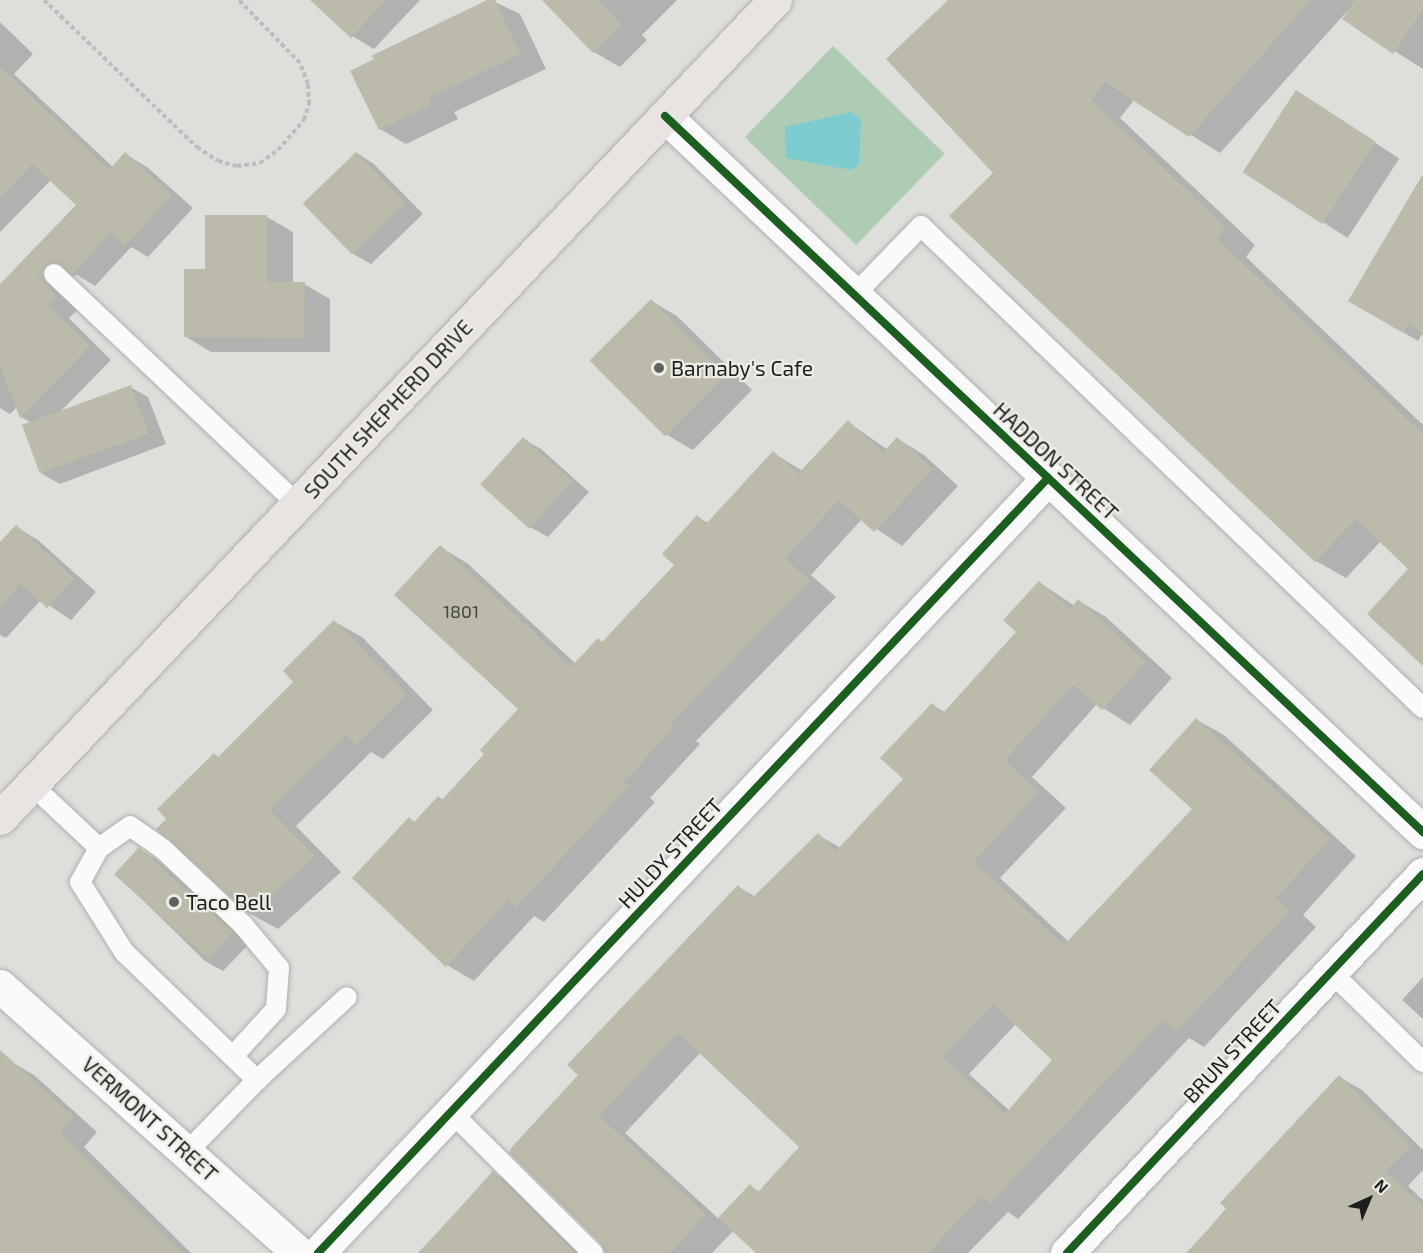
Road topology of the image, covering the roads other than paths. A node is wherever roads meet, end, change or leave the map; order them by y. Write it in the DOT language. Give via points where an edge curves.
graph roads {
  1 [pos="775,0"];
  2 [pos="665,116"];
  3 [pos="54,274"];
  4 [pos="854,295"];
  5 [pos="1048,478"];
  6 [pos="297,504"];
  7 [pos="1423,708"];
  8 [pos="32,784"];
  9 [pos="0,818"];
  10 [pos="1423,832"];
  11 [pos="99,848"];
  12 [pos="1423,874"];
  13 [pos="1331,972"];
  14 [pos="0,986"];
  15 [pos="347,997"];
  16 [pos="234,1055"];
  17 [pos="1423,1062"];
  18 [pos="257,1080"];
  19 [pos="451,1112"];
  20 [pos="187,1152"];
  21 [pos="299,1253"];
  22 [pos="318,1253"];
  23 [pos="593,1253"];
  24 [pos="1067,1253"];
  1 -- 2 [label="main road, SOUTH SHEPHERD DRIVE"];
  2 -- 4 [label="street, HADDON STREET"];
  2 -- 6 [label="main road, SOUTH SHEPHERD DRIVE"];
  3 -- 6 [label="lane"];
  4 -- 5 [label="street, HADDON STREET"];
  4 -- 7 [label="lane" via="921,226"];
  5 -- 10 [label="street, HADDON STREET"];
  5 -- 19 [label="street, HULDY STREET"];
  6 -- 8 [label="main road, SOUTH SHEPHERD DRIVE"];
  8 -- 9 [label="main road, SOUTH SHEPHERD DRIVE"];
  8 -- 11 [label="lane"];
  11 -- 16 [label="lane" via="80,882 124,952"];
  11 -- 16 [label="lane" via="130,826 164,849 243,924 279,968 276,1009"];
  12 -- 13 [label="street, BRUN STREET"];
  13 -- 17 [label="lane"];
  13 -- 24 [label="street, BRUN STREET"];
  14 -- 20 [label="street, VERMONT STREET"];
  15 -- 18 [label="lane"];
  16 -- 18 [label="lane"];
  18 -- 20 [label="lane"];
  19 -- 22 [label="street, HULDY STREET"];
  19 -- 23 [label="lane"];
  20 -- 21 [label="street, VERMONT STREET"];
}
